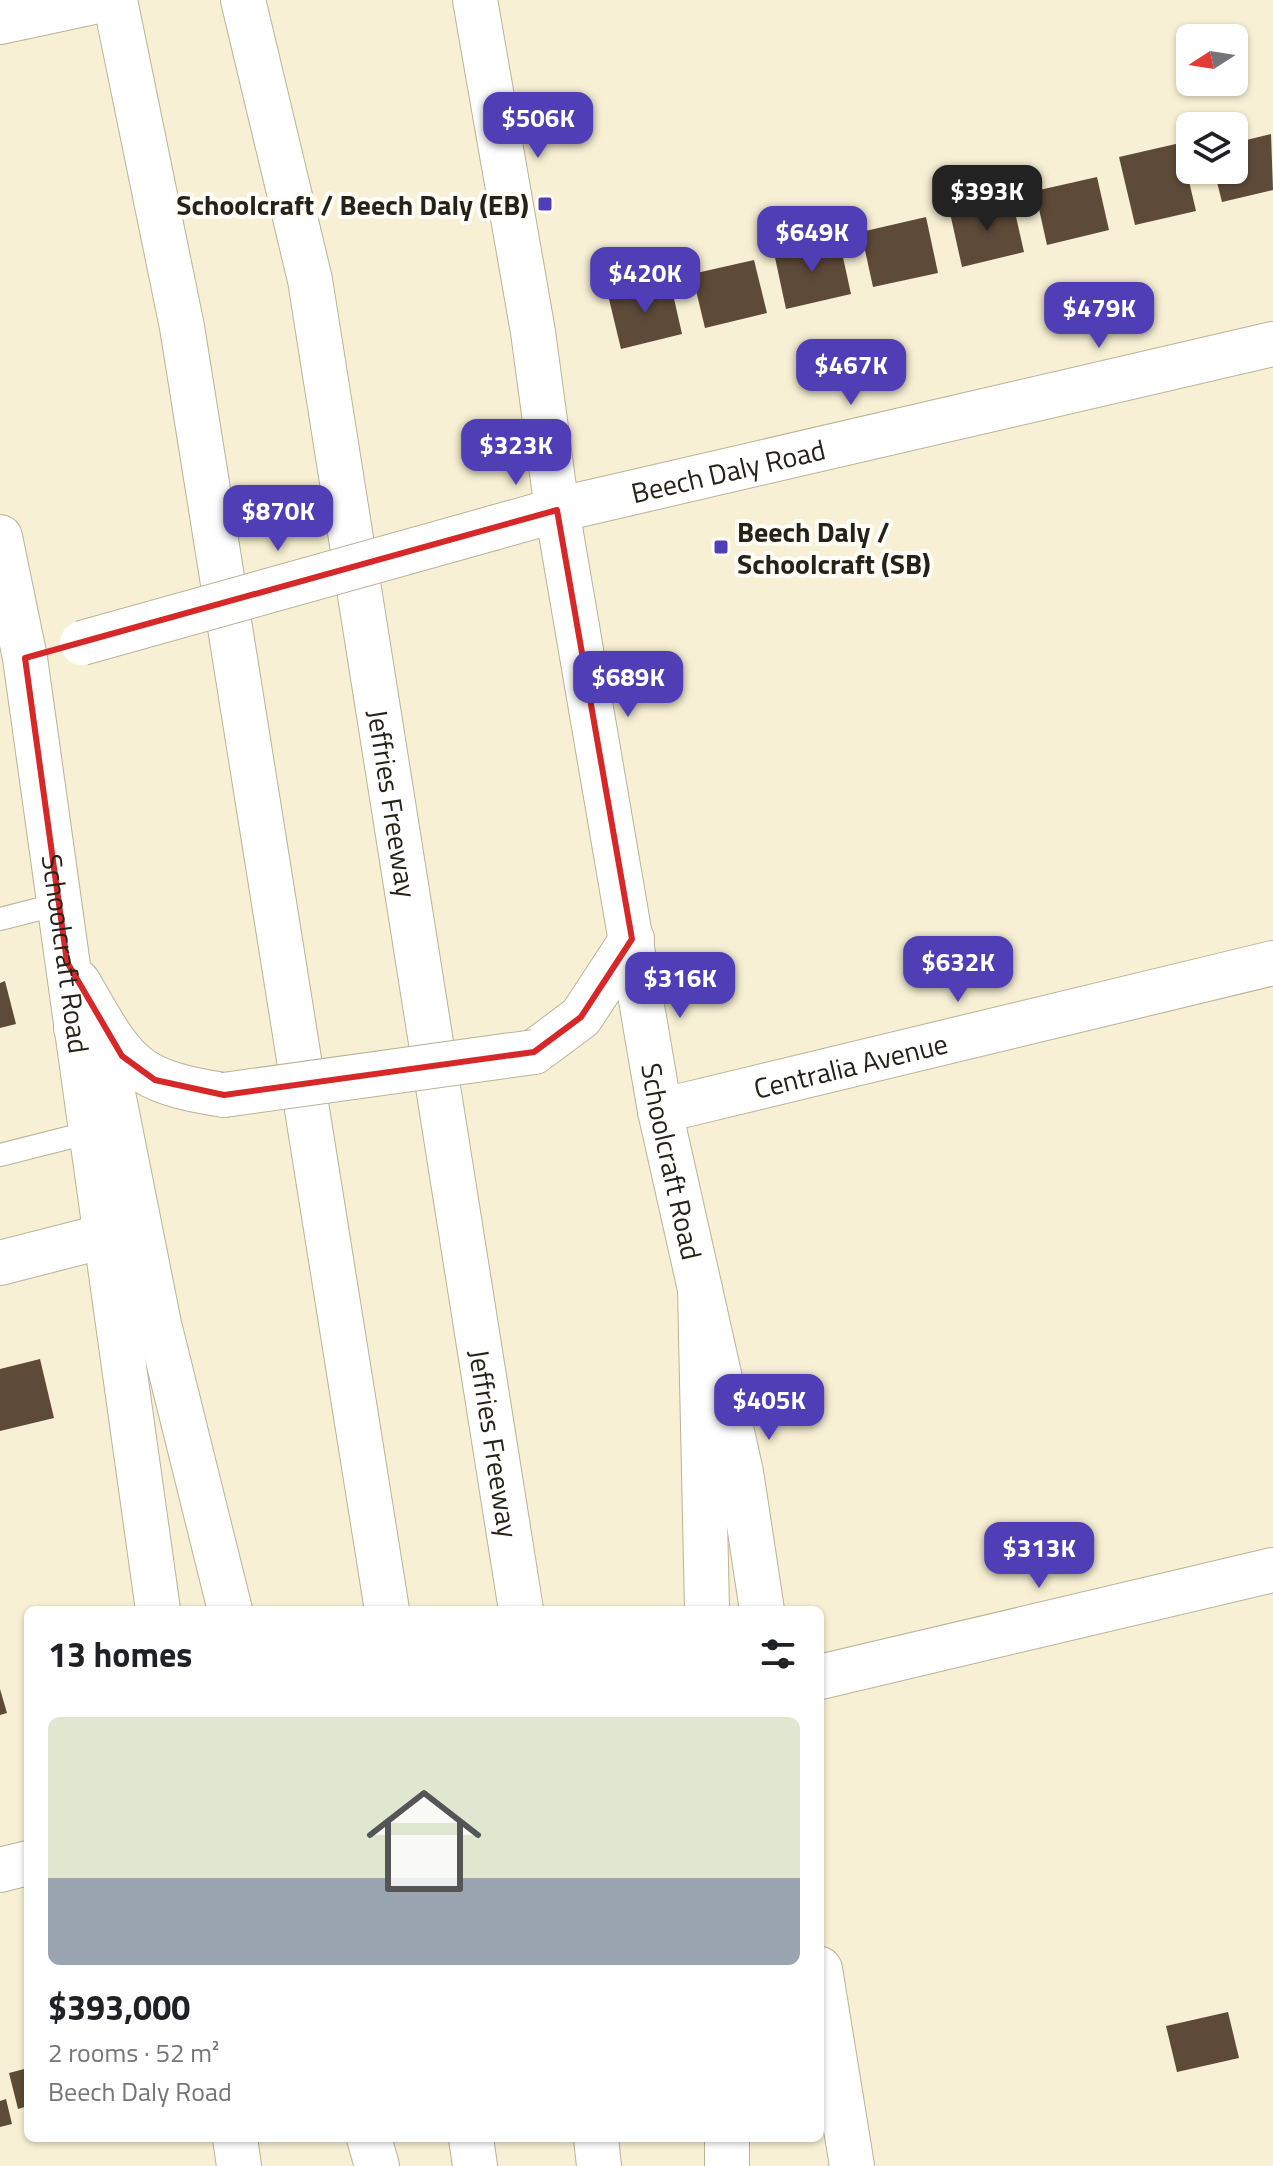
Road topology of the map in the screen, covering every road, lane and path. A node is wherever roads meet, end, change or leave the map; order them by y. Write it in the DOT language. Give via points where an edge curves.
graph roads {
  1 [pos="103,0"];
  2 [pos="115,0"];
  3 [pos="243,0"];
  4 [pos="475,0"];
  5 [pos="12,19"];
  6 [pos="1273,344"];
  7 [pos="557,510"];
  8 [pos="0,537"];
  9 [pos="13,660"];
  10 [pos="59,904"];
  11 [pos="0,919"];
  12 [pos="632,939"];
  13 [pos="67,962"];
  14 [pos="1273,963"];
  15 [pos="76,1028"];
  16 [pos="660,1111"];
  17 [pos="91,1132"];
  18 [pos="0,1155"];
  19 [pos="105,1236"];
  20 [pos="0,1263"];
  21 [pos="700,1289"];
  22 [pos="1273,1570"];
  23 [pos="157,1606"];
  24 [pos="229,1606"];
  25 [pos="386,1606"];
  26 [pos="520,1606"];
  27 [pos="707,1606"];
  28 [pos="761,1606"];
  29 [pos="824,1676"];
  30 [pos="24,1864"];
  31 [pos="0,1870"];
  32 [pos="824,1994"];
  33 [pos="236,2142"];
  34 [pos="370,2142"];
  35 [pos="472,2142"];
  36 [pos="596,2142"];
  37 [pos="727,2142"];
  38 [pos="239,2166"];
  39 [pos="377,2166"];
  40 [pos="475,2166"];
  41 [pos="599,2166"];
  42 [pos="727,2166"];
  43 [pos="852,2166"];
  1 -- 5 [label="main road"];
  2 -- 25 [label="main road" via="182,327"];
  3 -- 26 [label="main road, Jeffries Freeway" via="310,280"];
  4 -- 7 [label="main road, Schoolcraft Road" via="533,332"];
  6 -- 7 [label="main road, Beech Daly Road"];
  7 -- 9 [label="main road, Beech Daly Road, bridge"];
  7 -- 12 [label="main road, Schoolcraft Road"];
  8 -- 9 [label="main road, Schoolcraft Road"];
  9 -- 10 [label="main road, Schoolcraft Road"];
  10 -- 11 [label="lane"];
  10 -- 13 [label="main road, Schoolcraft Road"];
  12 -- 13 [label="main road, bridge" via="581,1017 534,1052 224,1095 155,1080 122,1056"];
  12 -- 16 [label="main road, Schoolcraft Road"];
  13 -- 15 [label="main road, Schoolcraft Road"];
  14 -- 16 [label="main road, Centralia Avenue"];
  15 -- 17 [label="main road, Schoolcraft Road"];
  15 -- 24 [label="main road" via="111,1083 159,1324"];
  16 -- 21 [label="main road, Schoolcraft Road"];
  17 -- 18 [label="lane"];
  17 -- 19 [label="main road, Schoolcraft Road"];
  19 -- 20 [label="main road"];
  19 -- 23 [label="main road, Schoolcraft Road"];
  21 -- 27 [label="main road"];
  21 -- 28 [label="main road, Schoolcraft Road" via="741,1472"];
  22 -- 29 [label="main road"];
  30 -- 31 [label="main road"];
  32 -- 43 [label="main road"];
  33 -- 38 [label="main road"];
  34 -- 39 [label="main road"];
  35 -- 40 [label="main road"];
  36 -- 41 [label="main road"];
  37 -- 42 [label="main road"];
}
